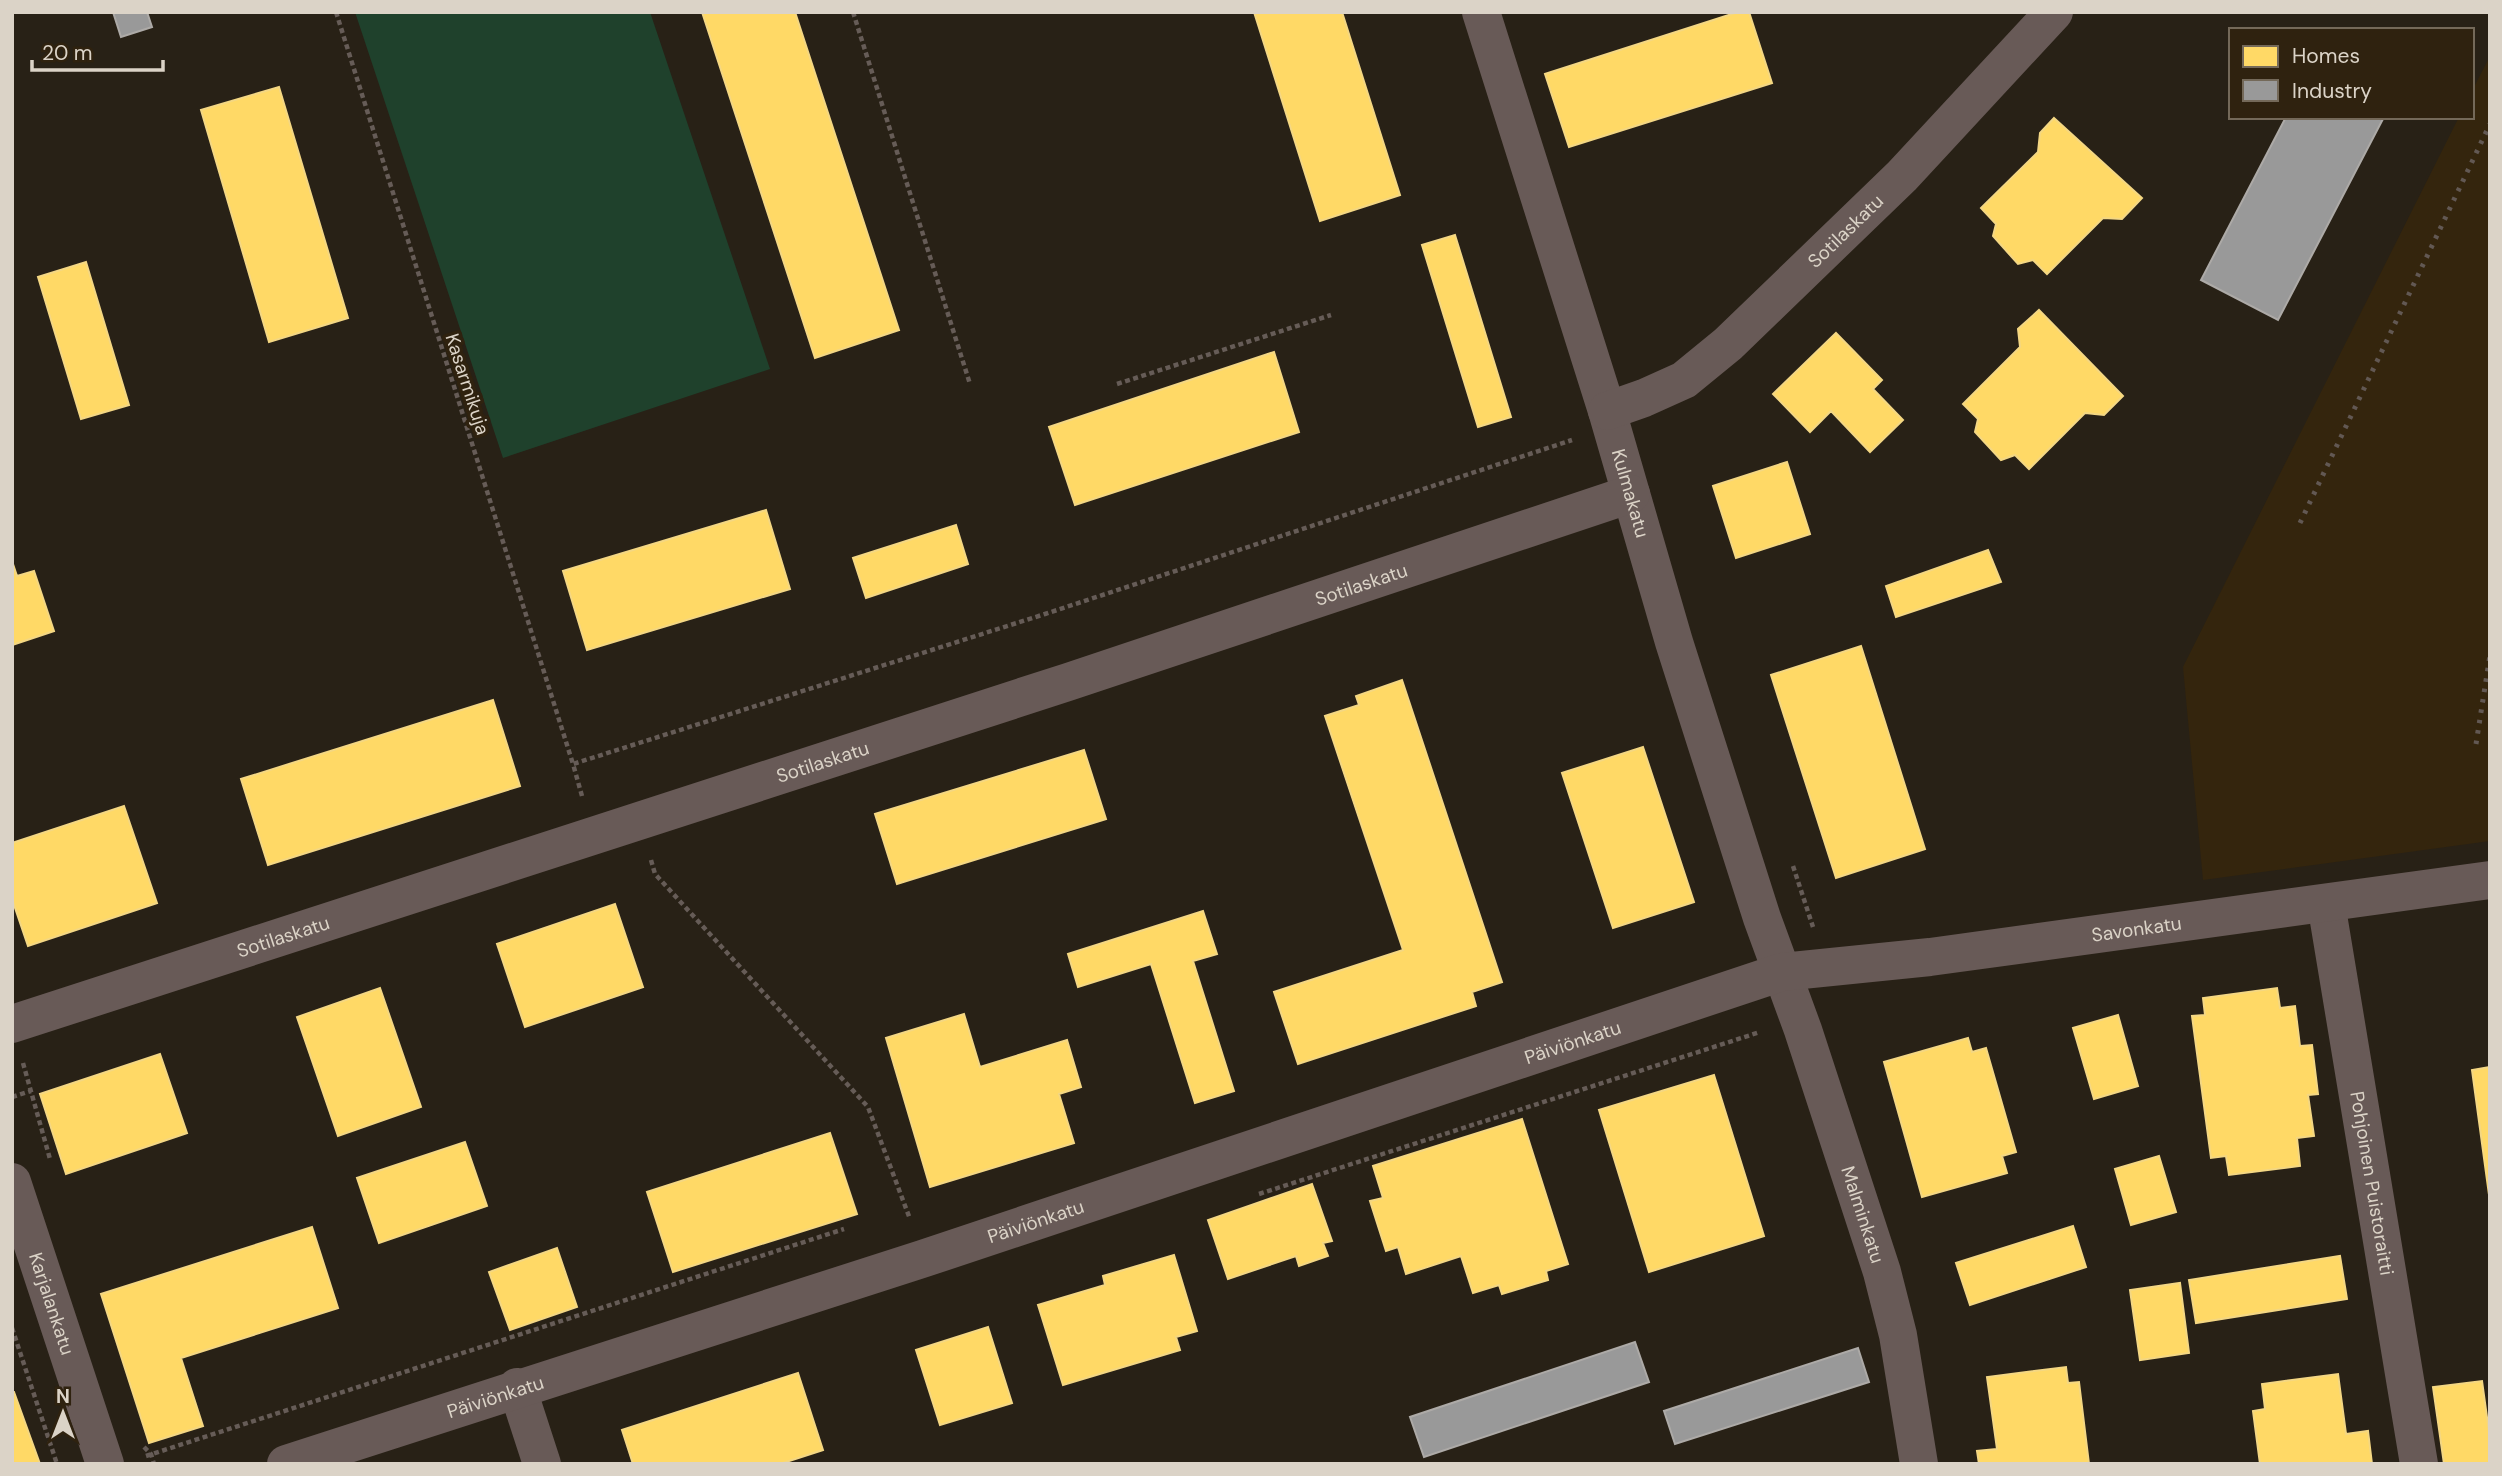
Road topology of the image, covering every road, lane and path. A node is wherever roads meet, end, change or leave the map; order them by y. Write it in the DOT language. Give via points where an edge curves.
graph roads {
  1 [pos="336,12"];
  2 [pos="853,12"];
  3 [pos="1481,12"];
  4 [pos="2054,12"];
  5 [pos="1331,315"];
  6 [pos="970,384"];
  7 [pos="1116,384"];
  8 [pos="1606,411"];
  9 [pos="1580,438"];
  10 [pos="1632,494"];
  11 [pos="573,764"];
  12 [pos="585,806"];
  13 [pos="639,819"];
  14 [pos="2490,880"];
  15 [pos="2326,903"];
  16 [pos="1782,972"];
  17 [pos="12,1024"];
  18 [pos="31,1091"];
  19 [pos="12,1097"];
  20 [pos="12,1182"];
  21 [pos="907,1210"];
  22 [pos="844,1229"];
  23 [pos="12,1328"];
  24 [pos="517,1387"];
  25 [pos="151,1454"];
  26 [pos="121,1461"];
  27 [pos="57,1464"];
  28 [pos="154,1464"];
  29 [pos="286,1464"];
  30 [pos="542,1464"];
  31 [pos="1919,1464"];
  32 [pos="2419,1464"];
  1 -- 11 [label="path, Kasarmikuja"];
  2 -- 6 [label="path"];
  3 -- 8 [label="street, Kulmakatu"];
  4 -- 8 [label="street, Sotilaskatu" via="1902,176 1728,344 1684,380"];
  5 -- 7 [label="path"];
  8 -- 10 [label="street, Kulmakatu"];
  9 -- 11 [label="path"];
  10 -- 13 [label="street, Sotilaskatu"];
  10 -- 16 [label="street, Kulmakatu" via="1674,642"];
  11 -- 12 [label="path, Kasarmikuja"];
  13 -- 17 [label="street, Sotilaskatu"];
  13 -- 21 [label="path" via="655,874 868,1107"];
  14 -- 15 [label="street, Savonkatu"];
  15 -- 16 [label="street, Savonkatu" via="1930,957"];
  15 -- 32 [label="street, Pohjoinen Puistoraitti"];
  16 -- 24 [label="street, Päiviönkatu" via="922,1259"];
  16 -- 31 [label="street, Malminkatu" via="1882,1272 1898,1335"];
  18 -- 19 [label="path"];
  20 -- 26 [label="street, Karjalankatu"];
  22 -- 25 [label="path"];
  23 -- 27 [label="path"];
  24 -- 29 [label="street, Päiviönkatu"];
  24 -- 30 [label="street"];
  25 -- 26 [label="path"];
  25 -- 28 [label="path"];
}
